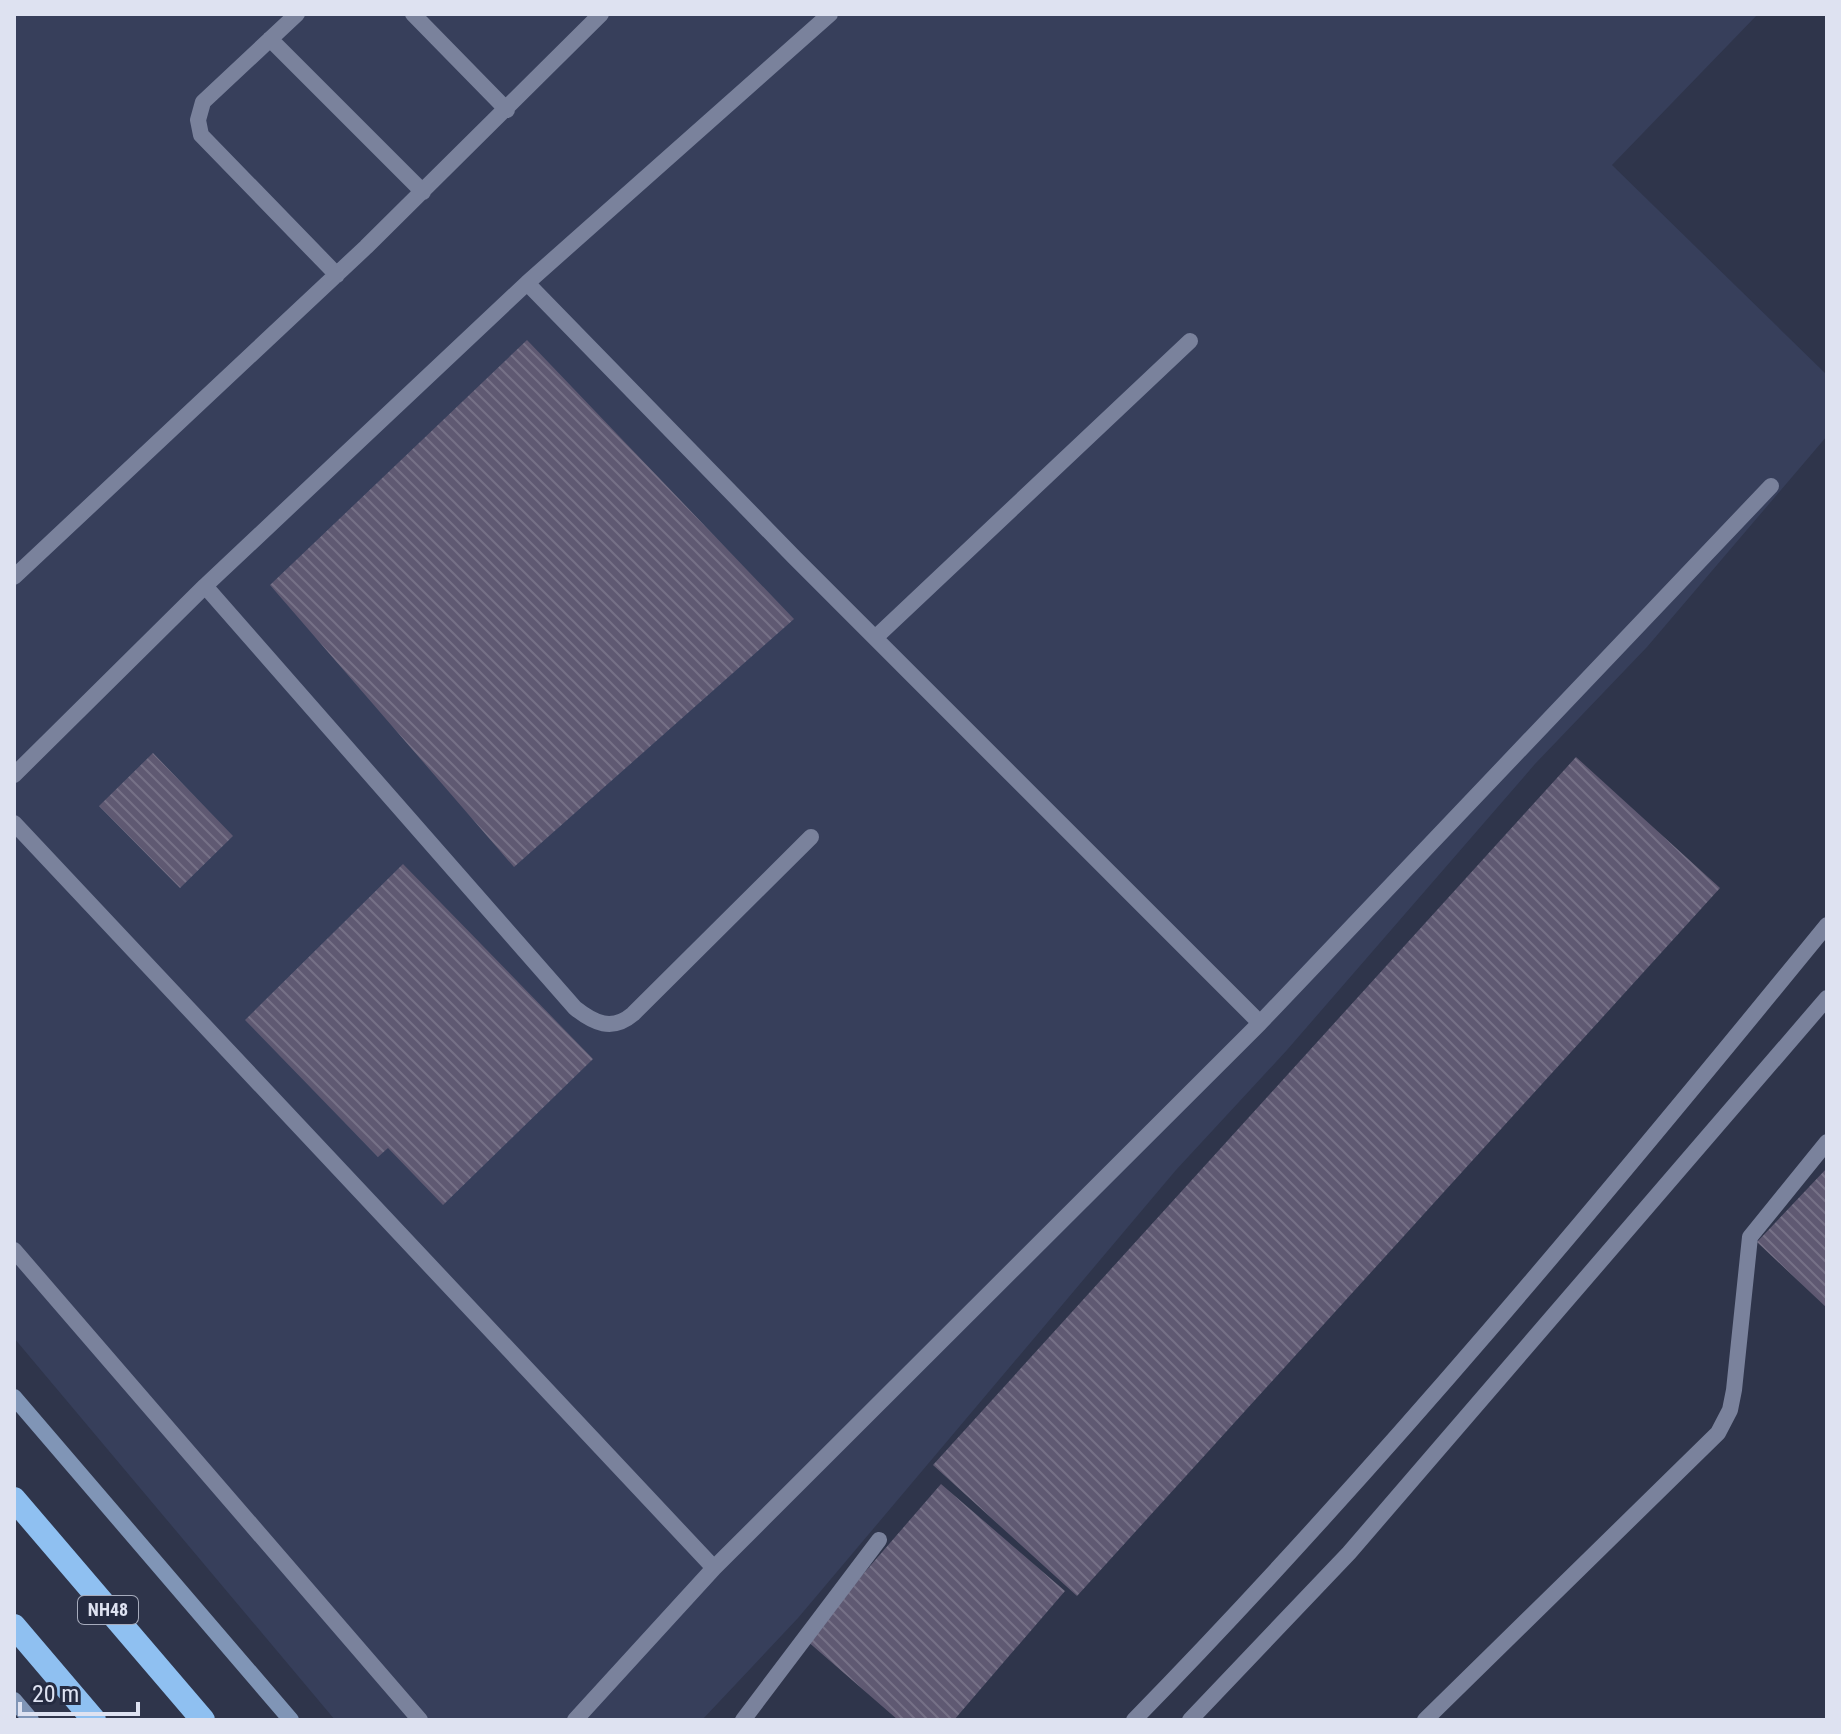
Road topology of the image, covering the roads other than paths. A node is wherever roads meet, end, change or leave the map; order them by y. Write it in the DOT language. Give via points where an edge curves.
graph roads {
  1 [pos="297,14"];
  2 [pos="413,14"];
  3 [pos="601,14"];
  4 [pos="830,14"];
  5 [pos="270,39"];
  6 [pos="507,110"];
  7 [pos="423,192"];
  8 [pos="337,275"];
  9 [pos="527,283"];
  10 [pos="1190,341"];
  11 [pos="1771,486"];
  12 [pos="14,577"];
  13 [pos="205,586"];
  14 [pos="875,638"];
  15 [pos="14,775"];
  16 [pos="14,823"];
  17 [pos="811,837"];
  18 [pos="1827,925"];
  19 [pos="1827,998"];
  20 [pos="1260,1023"];
  21 [pos="1827,1142"];
  22 [pos="14,1250"];
  23 [pos="14,1397"];
  24 [pos="14,1499"];
  25 [pos="879,1540"];
  26 [pos="714,1568"];
  27 [pos="14,1626"];
  28 [pos="14,1700"];
  29 [pos="31,1720"];
  30 [pos="94,1720"];
  31 [pos="203,1720"];
  32 [pos="291,1720"];
  33 [pos="420,1720"];
  34 [pos="575,1720"];
  35 [pos="743,1720"];
  36 [pos="1134,1720"];
  37 [pos="1190,1720"];
  38 [pos="1425,1720"];
  1 -- 5 [label="street"];
  2 -- 6 [label="street"];
  3 -- 6 [label="street"];
  4 -- 9 [label="street"];
  5 -- 7 [label="street"];
  5 -- 8 [label="street" via="203,102 201,135"];
  6 -- 7 [label="street"];
  7 -- 8 [label="street"];
  8 -- 12 [label="street"];
  9 -- 13 [label="street"];
  9 -- 14 [label="street"];
  10 -- 14 [label="street"];
  11 -- 20 [label="street"];
  13 -- 15 [label="street"];
  13 -- 17 [label="street" via="575,1008 599,1023 611,1026 633,1014"];
  14 -- 20 [label="street"];
  16 -- 26 [label="street"];
  18 -- 36 [label="street" via="1625,1173 1439,1389"];
  19 -- 37 [label="street" via="1349,1553"];
  20 -- 26 [label="street"];
  21 -- 38 [label="street" via="1750,1237 1734,1390 1718,1433"];
  22 -- 33 [label="street"];
  23 -- 32 [label="main road"];
  24 -- 31 [label="highway, NH48"];
  25 -- 35 [label="street"];
  26 -- 34 [label="street"];
  27 -- 30 [label="highway"];
  28 -- 29 [label="main road"];
}
